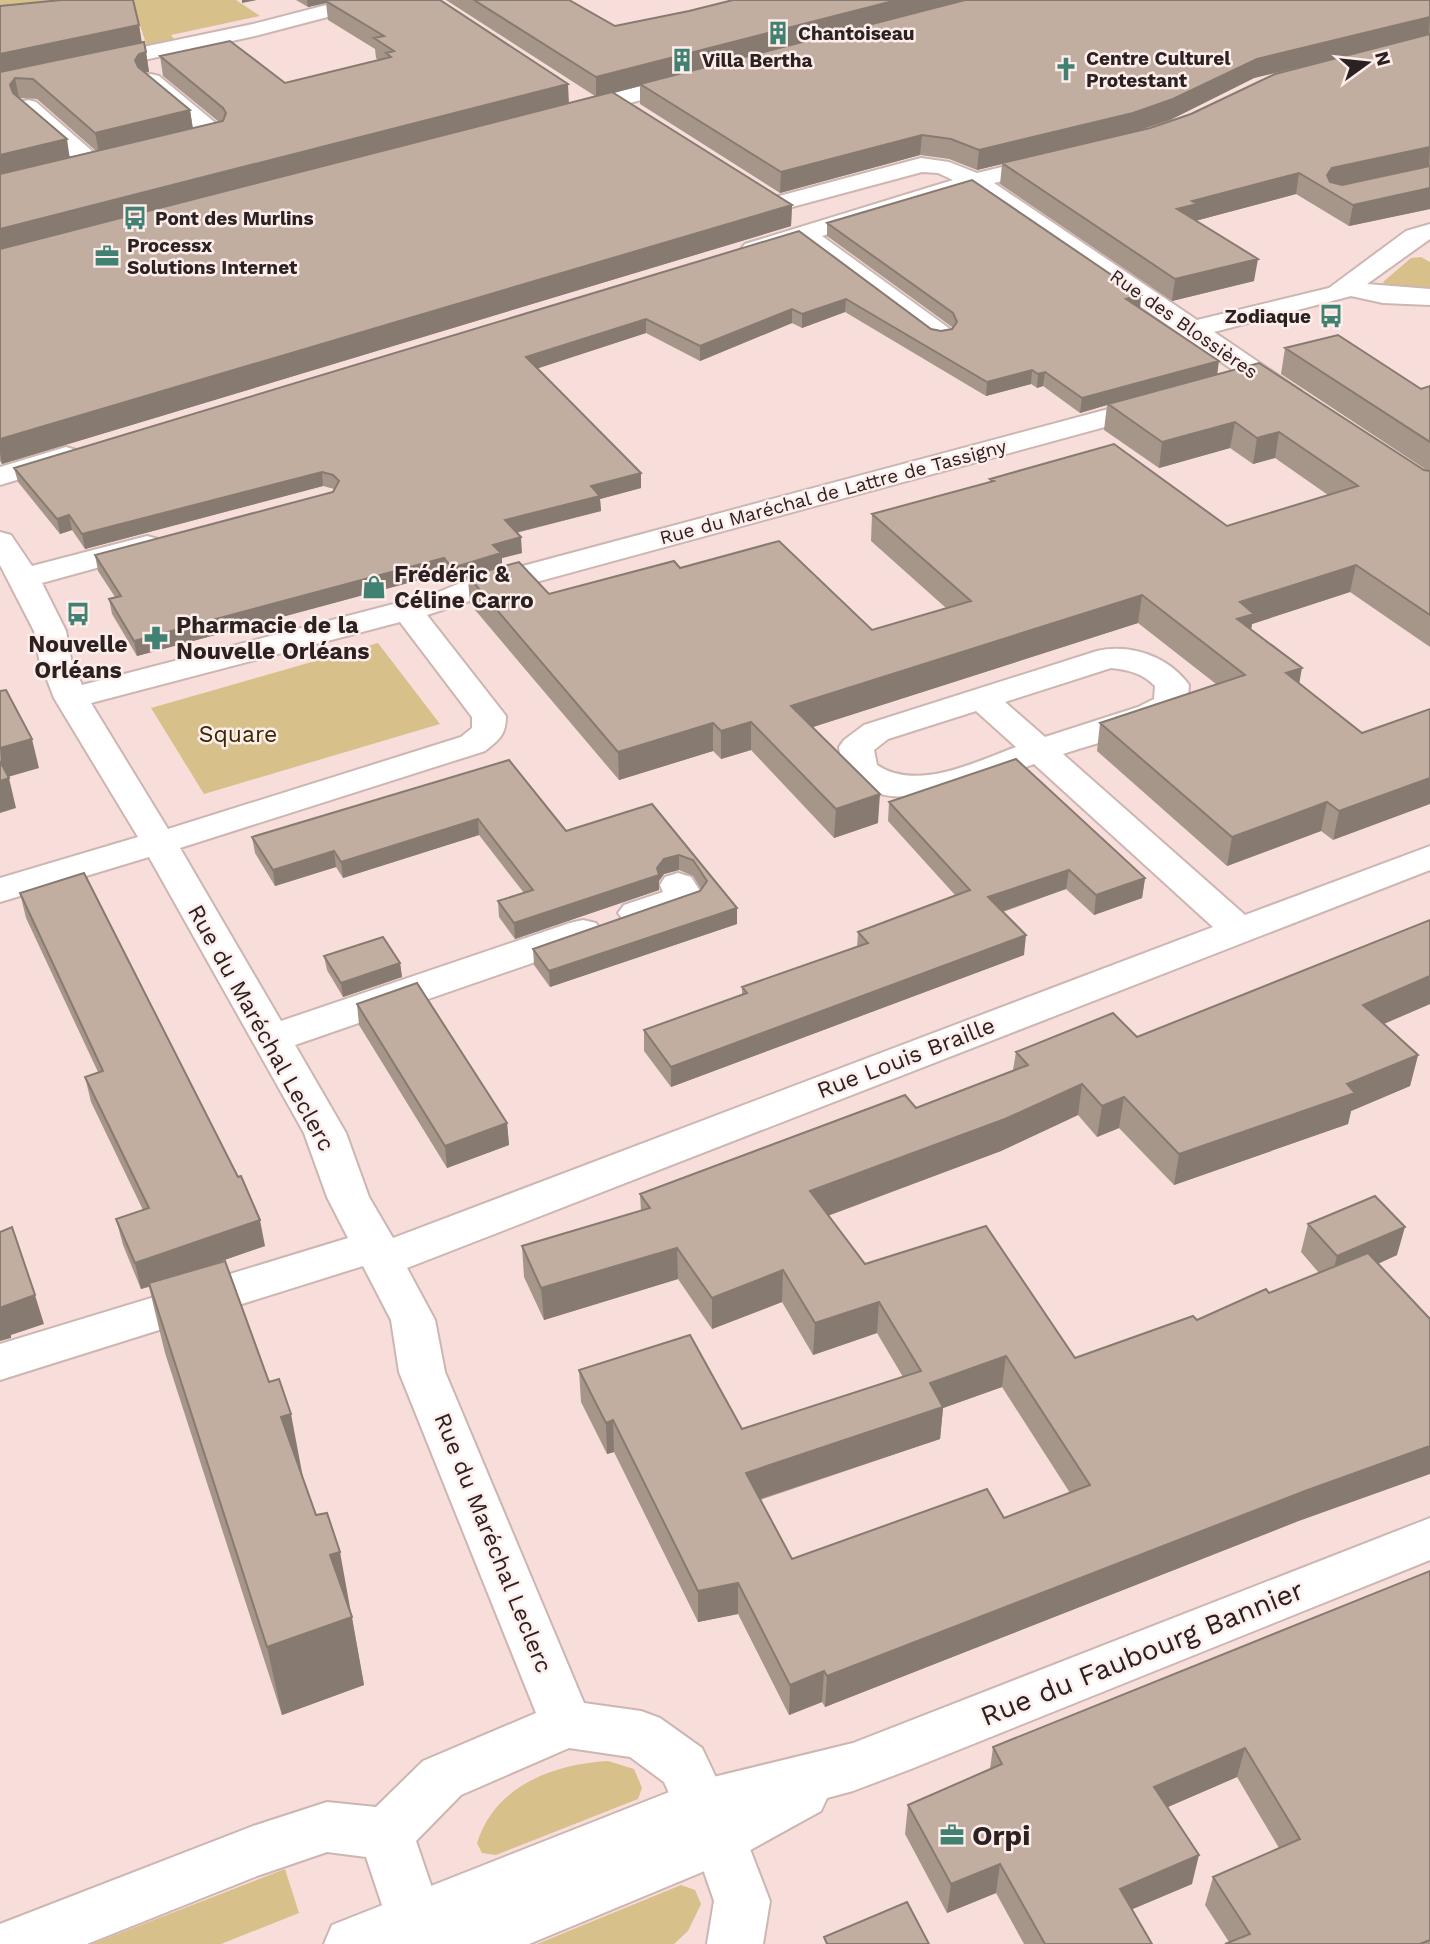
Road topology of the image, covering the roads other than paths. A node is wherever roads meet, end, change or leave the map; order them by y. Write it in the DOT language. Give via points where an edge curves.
graph roads {
  1 [pos="280,0"];
  2 [pos="370,0"];
  3 [pos="305,17"];
  4 [pos="715,74"];
  5 [pos="151,81"];
  6 [pos="0,84"];
  7 [pos="569,91"];
  8 [pos="602,103"];
  9 [pos="27,106"];
  10 [pos="556,115"];
  11 [pos="637,115"];
  12 [pos="154,149"];
  13 [pos="1073,157"];
  14 [pos="117,158"];
  15 [pos="92,163"];
  16 [pos="66,170"];
  17 [pos="974,181"];
  18 [pos="754,190"];
  19 [pos="777,204"];
  20 [pos="811,232"];
  21 [pos="1425,238"];
  22 [pos="724,258"];
  23 [pos="1349,288"];
  24 [pos="1430,297"];
  25 [pos="1194,329"];
  26 [pos="941,335"];
  27 [pos="1259,376"];
  28 [pos="1229,384"];
  29 [pos="1189,395"];
  30 [pos="1316,413"];
  31 [pos="94,448"];
  32 [pos="0,476"];
  33 [pos="180,537"];
  34 [pos="0,541"];
  35 [pos="24,578"];
  36 [pos="408,611"];
  37 [pos="71,698"];
  38 [pos="981,698"];
  39 [pos="1040,750"];
  40 [pos="159,842"];
  41 [pos="1430,857"];
  42 [pos="678,885"];
  43 [pos="0,890"];
  44 [pos="1238,929"];
  45 [pos="271,1038"];
  46 [pos="378,1253"];
  47 [pos="0,1362"];
  48 [pos="1430,1539"];
  49 [pos="567,1724"];
  50 [pos="709,1823"];
  51 [pos="386,1834"];
  52 [pos="418,1932"];
  53 [pos="19,1944"];
  54 [pos="352,1944"];
  55 [pos="463,1944"];
  56 [pos="735,1944"];
  1 -- 3 [label="street"];
  2 -- 3 [label="street"];
  3 -- 6 [label="street"];
  4 -- 8 [label="street"];
  5 -- 12 [label="street" via="216,135"];
  7 -- 8 [label="street"];
  8 -- 10 [label="street"];
  8 -- 11 [label="street"];
  9 -- 15 [label="street"];
  13 -- 17 [label="street"];
  14 -- 15 [label="street"];
  15 -- 16 [label="street"];
  17 -- 19 [label="street, Rue des Blossières" via="937,164 921,165"];
  17 -- 20 [label="street"];
  17 -- 25 [label="street, Rue des Blossières"];
  18 -- 19 [label="street"];
  19 -- 20 [label="street"];
  20 -- 22 [label="street"];
  20 -- 26 [label="street"];
  21 -- 23 [label="street"];
  23 -- 24 [label="street"];
  23 -- 25 [label="street" via="1329,297"];
  25 -- 27 [label="street, Rue des Blossières"];
  27 -- 28 [label="street"];
  27 -- 30 [label="street, Rue des Blossières"];
  29 -- 36 [label="street, Rue du Maréchal de Lattre de Tassigny" via="487,585"];
  31 -- 32 [label="street"];
  33 -- 35 [label="street"];
  34 -- 35 [label="street, Rue du Maréchal Leclerc"];
  35 -- 37 [label="street, Rue du Maréchal Leclerc" via="50,631 55,659"];
  36 -- 37 [label="street, Rue du Maréchal de Lattre de Tassigny"];
  36 -- 40 [label="street" via="489,716 489,731 473,744"];
  37 -- 40 [label="street, Rue du Maréchal Leclerc"];
  38 -- 39 [label="street"];
  38 -- 39 [label="street" via="866,737 856,747 864,772 880,782 921,786"];
  38 -- 39 [label="street" via="1109,658 1153,667 1172,685 1170,704 1150,714"];
  39 -- 44 [label="street"];
  40 -- 43 [label="street"];
  40 -- 45 [label="street, Rue du Maréchal Leclerc"];
  41 -- 44 [label="street, Rue Louis Braille"];
  42 -- 45 [label="street" via="685,897"];
  44 -- 46 [label="street, Rue Louis Braille"];
  45 -- 46 [label="street, Rue du Maréchal Leclerc" via="325,1133 348,1197"];
  46 -- 47 [label="street, Rue Louis Braille"];
  46 -- 49 [label="street, Rue du Maréchal Leclerc" via="413,1320 422,1372"];
  48 -- 50 [label="street, Rue du Faubourg Bannier"];
  49 -- 50 [label="street" via="640,1735 683,1765"];
  49 -- 51 [label="street" via="442,1778"];
  50 -- 52 [label="street, Rue du Faubourg Bannier" via="672,1819"];
  50 -- 55 [label="street, Rue du Faubourg Bannier"];
  50 -- 56 [label="street" via="743,1901"];
  51 -- 52 [label="street"];
  51 -- 53 [label="street" via="327,1827"];
  52 -- 54 [label="street, Rue du Faubourg Bannier"];
}
